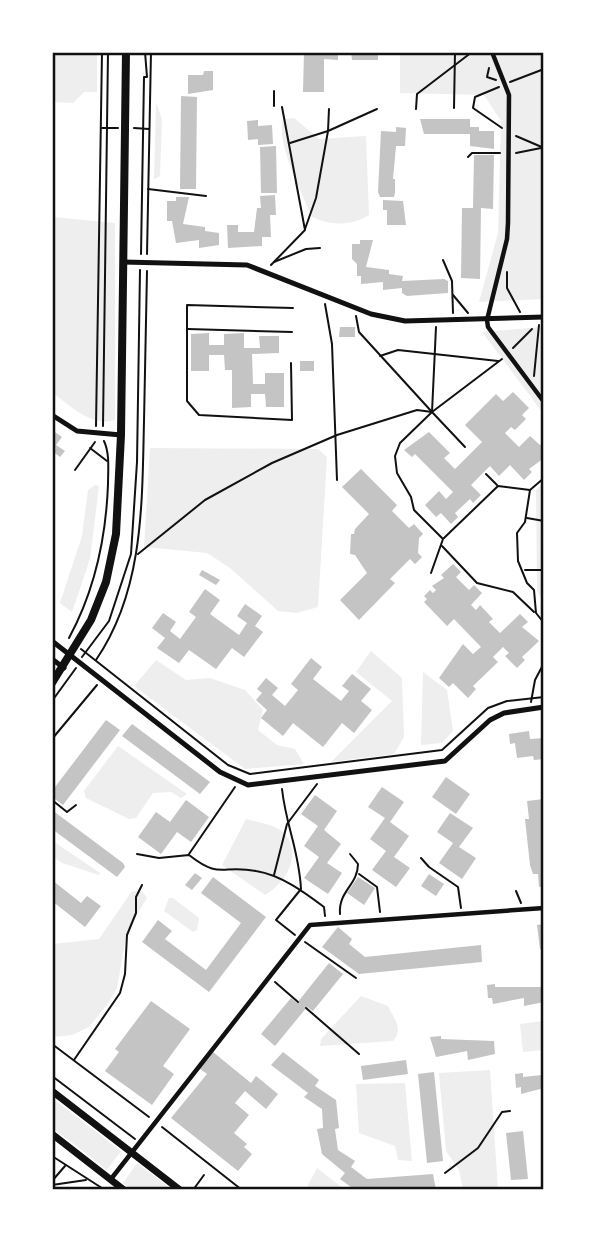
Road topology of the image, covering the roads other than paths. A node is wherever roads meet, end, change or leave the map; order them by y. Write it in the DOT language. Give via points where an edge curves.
graph roads {
  1 [pos="126,52"];
  2 [pos="492,52"];
  3 [pos="123,262"];
  4 [pos="542,317"];
  5 [pos="486,320"];
  6 [pos="544,402"];
  7 [pos="52,415"];
  8 [pos="121,435"];
  9 [pos="52,641"];
  10 [pos="52,659"];
  11 [pos="76,659"];
  12 [pos="64,668"];
  13 [pos="52,683"];
  14 [pos="544,707"];
  15 [pos="544,908"];
  16 [pos="52,1091"];
  17 [pos="52,1134"];
  18 [pos="131,1152"];
  19 [pos="111,1180"];
  20 [pos="124,1189"];
  21 [pos="180,1189"];
  1 -- 3 [label="main road"];
  2 -- 5 [label="street" via="507,83 507,239"];
  3 -- 5 [label="street" via="239,264 387,318 436,323"];
  3 -- 8 [label="main road"];
  4 -- 5 [label="street"];
  5 -- 6 [label="street"];
  7 -- 8 [label="street" via="77,431"];
  8 -- 11 [label="main road" via="113,552"];
  9 -- 11 [label="street"];
  10 -- 12 [label="street"];
  11 -- 12 [label="main road"];
  11 -- 14 [label="street" via="238,783 322,778 445,761 490,720 504,713"];
  12 -- 13 [label="main road"];
  15 -- 18 [label="street" via="310,925"];
  16 -- 18 [label="street"];
  17 -- 19 [label="street"];
  18 -- 19 [label="street"];
  18 -- 21 [label="street"];
  19 -- 20 [label="street"];
}
